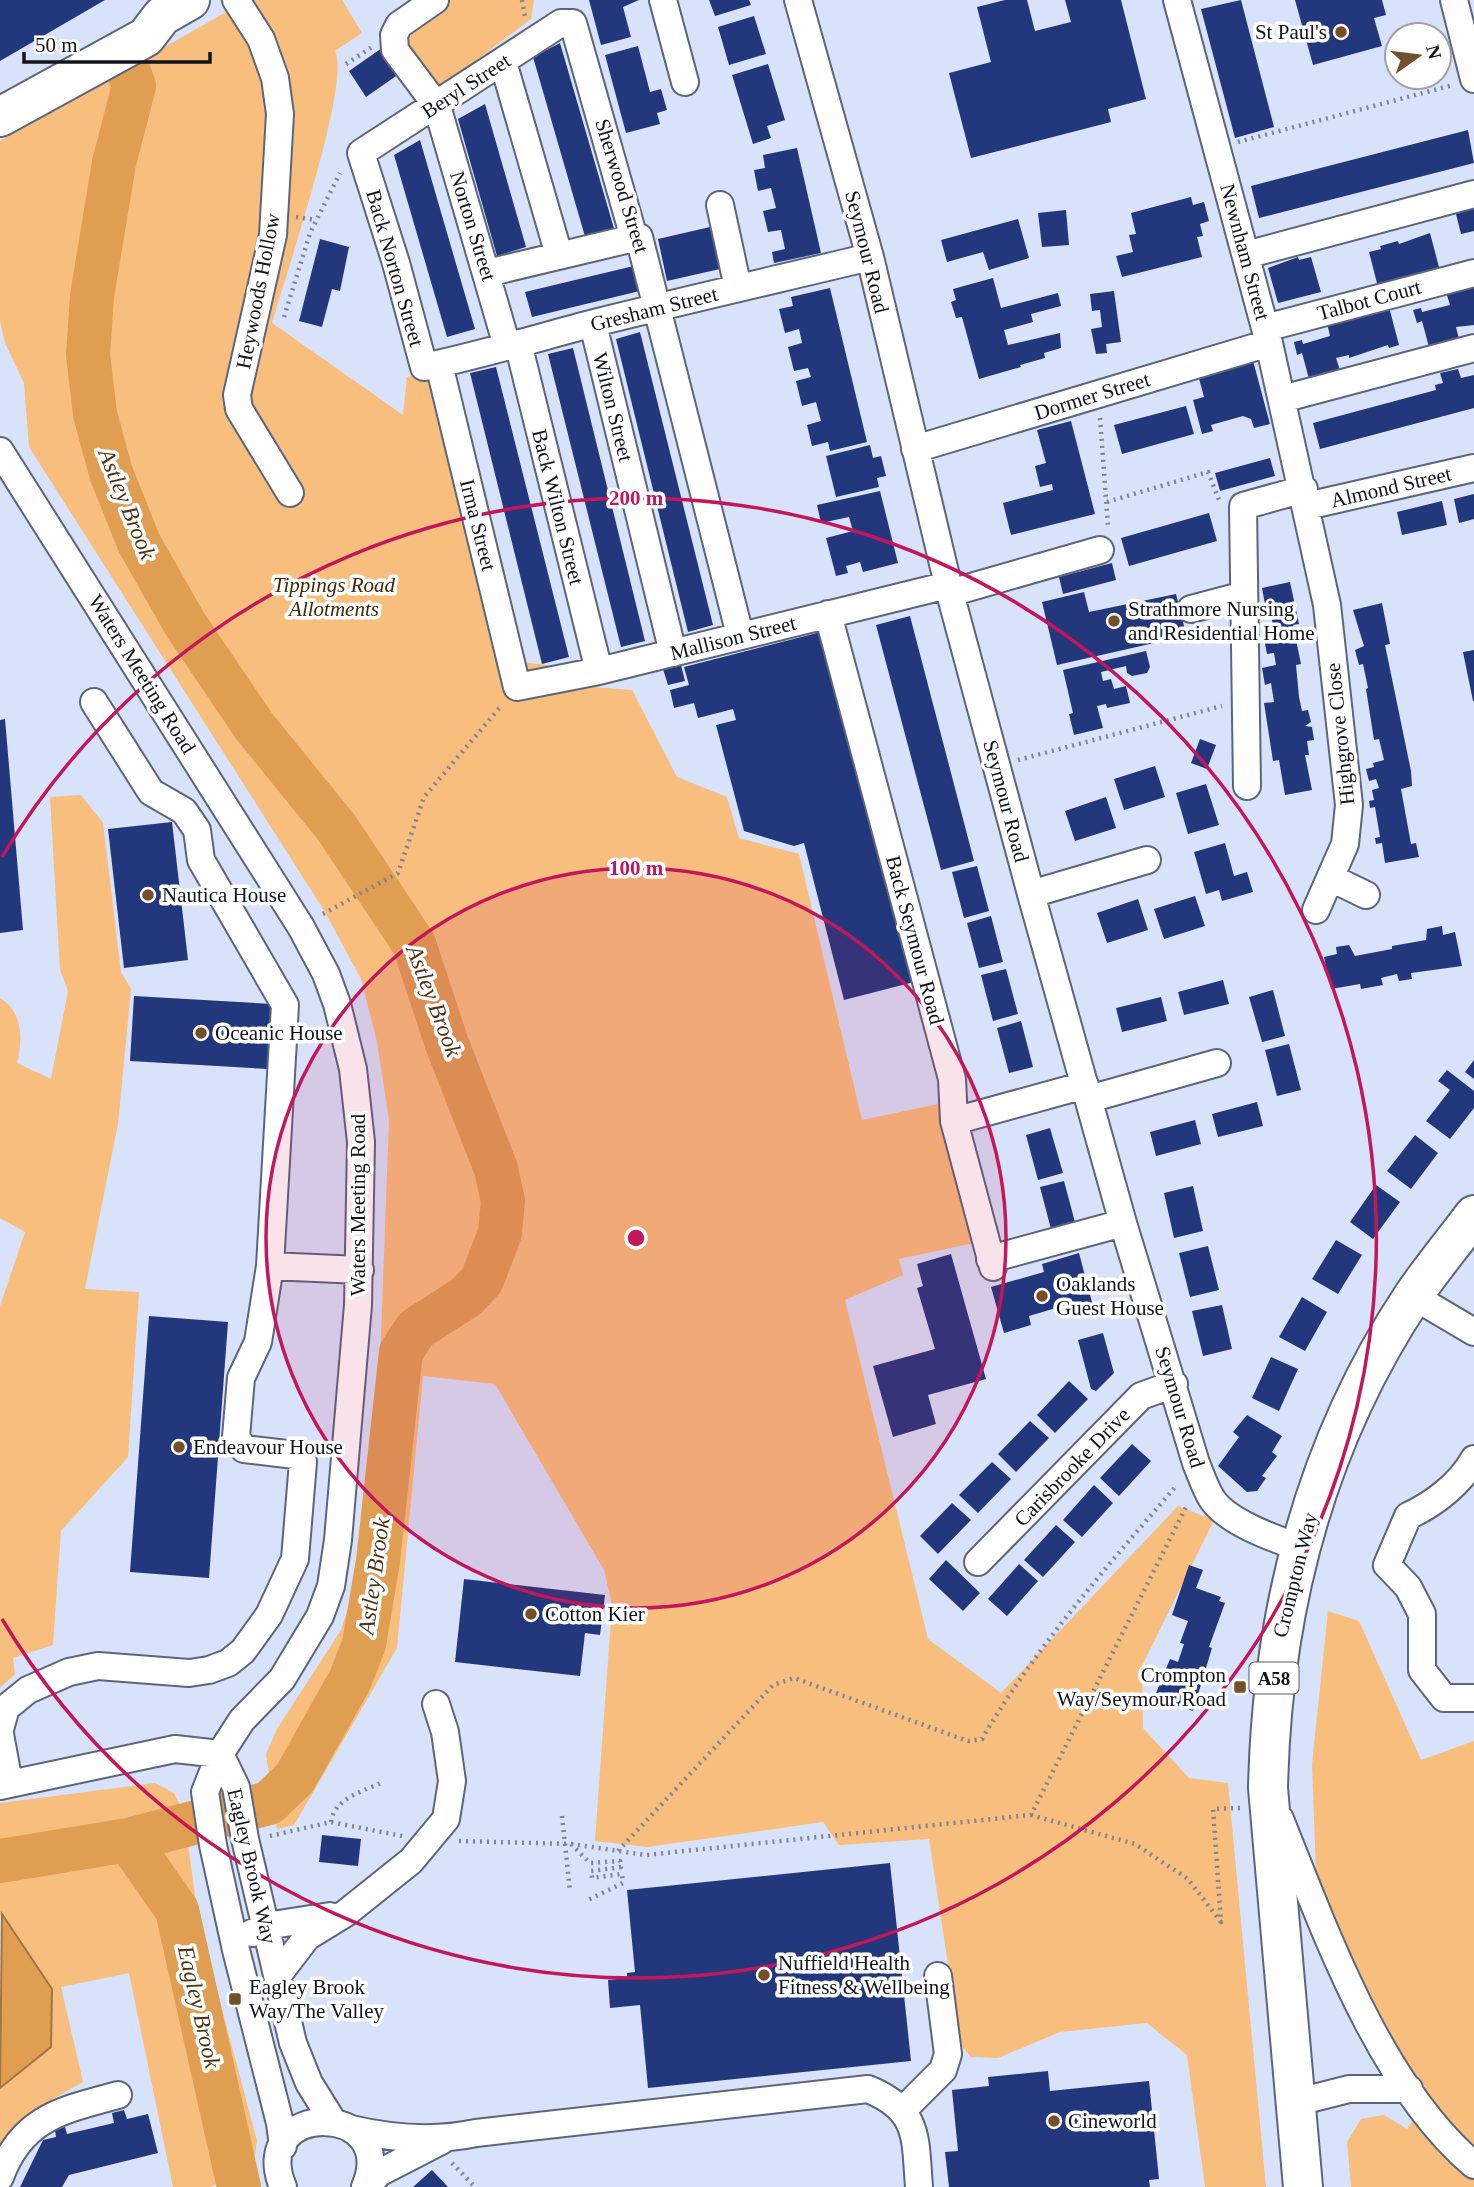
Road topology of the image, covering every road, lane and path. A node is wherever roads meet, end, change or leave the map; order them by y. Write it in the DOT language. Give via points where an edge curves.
graph roads {
  1 [pos="236,0"];
  2 [pos="435,0"];
  3 [pos="663,0"];
  4 [pos="798,0"];
  5 [pos="1177,0"];
  6 [pos="1454,0"];
  7 [pos="176,8"];
  8 [pos="573,23"];
  9 [pos="503,62"];
  10 [pos="1467,81"];
  11 [pos="685,82"];
  12 [pos="0,87"];
  13 [pos="436,106"];
  14 [pos="0,117"];
  15 [pos="1217,147"];
  16 [pos="361,153"];
  17 [pos="1474,194"];
  18 [pos="720,205"];
  19 [pos="634,238"];
  20 [pos="559,255"];
  21 [pos="1246,255"];
  22 [pos="870,257"];
  23 [pos="487,273"];
  24 [pos="1474,273"];
  25 [pos="738,288"];
  26 [pos="658,308"];
  27 [pos="284,317"];
  28 [pos="593,324"];
  29 [pos="1267,335"];
  30 [pos="513,345"];
  31 [pos="1474,348"];
  32 [pos="439,364"];
  33 [pos="1098,394"];
  34 [pos="1282,399"];
  35 [pos="915,449"];
  36 [pos="4,468"];
  37 [pos="1474,468"];
  38 [pos="290,493"];
  39 [pos="1306,498"];
  40 [pos="1107,502"];
  41 [pos="1243,506"];
  42 [pos="1100,550"];
  43 [pos="949,589"];
  44 [pos="1244,595"];
  45 [pos="1191,609"];
  46 [pos="828,614"];
  47 [pos="740,635"];
  48 [pos="673,653"];
  49 [pos="599,671"];
  50 [pos="517,687"];
  51 [pos="1245,700"];
  52 [pos="94,702"];
  53 [pos="996,765"];
  54 [pos="1247,786"];
  55 [pos="1146,860"];
  56 [pos="1331,878"];
  57 [pos="1031,894"];
  58 [pos="1366,895"];
  59 [pos="1316,910"];
  60 [pos="325,912"];
  61 [pos="1217,1063"];
  62 [pos="1087,1092"];
  63 [pos="954,1121"];
  64 [pos="1474,1215"];
  65 [pos="1123,1223"];
  66 [pos="270,1266"];
  67 [pos="360,1270"];
  68 [pos="1413,1296"];
  69 [pos="1474,1332"];
  70 [pos="1174,1384"];
  71 [pos="1474,1459"];
  72 [pos="1196,1463"];
  73 [pos="1206,1489"];
  74 [pos="1298,1547"];
  75 [pos="978,1562"];
  76 [pos="1474,1699"];
  77 [pos="436,1704"];
  78 [pos="0,1732"];
  79 [pos="220,1754"];
  80 [pos="383,1782"];
  81 [pos="5,1785"];
  82 [pos="1268,1798"];
  83 [pos="1031,1815"];
  84 [pos="562,1816"];
  85 [pos="331,1822"];
  86 [pos="257,1838"];
  87 [pos="427,1841"];
  88 [pos="568,1844"];
  89 [pos="618,1851"];
  90 [pos="570,1891"];
  91 [pos="586,1901"];
  92 [pos="346,1913"];
  93 [pos="266,1927"];
  94 [pos="236,1950"];
  95 [pos="278,1975"];
  96 [pos="939,1976"];
  97 [pos="1409,2089"];
  98 [pos="118,2095"];
  99 [pos="1294,2103"];
  100 [pos="903,2109"];
  101 [pos="342,2125"];
  102 [pos="438,2142"];
  103 [pos="283,2146"];
  104 [pos="1474,2165"];
  105 [pos="0,2178"];
  106 [pos="282,2187"];
  107 [pos="366,2187"];
  108 [pos="475,2187"];
  109 [pos="919,2187"];
  110 [pos="1303,2187"];
  1 -- 38 [label="street, Heywoods Hollow" via="261,39 275,78 280,114 273,235 237,395 239,409"];
  2 -- 13 [label="street, Norton Street" via="399,25 394,35 395,50"];
  3 -- 11 [label="street"];
  4 -- 22 [label="street, Seymour Road"];
  5 -- 15 [label="street, Newnham Street"];
  6 -- 10 [label="street"];
  7 -- 12 [label="highway" via="136,17"];
  7 -- 14 [label="highway" via="146,37"];
  8 -- 9 [label="street, Beryl Street" via="561,23"];
  8 -- 19 [label="street, Sherwood Street"];
  9 -- 13 [label="street, Beryl Street"];
  9 -- 20 [label="street"];
  10 -- 15 [label="path"];
  13 -- 16 [label="street, Beryl Street"];
  13 -- 23 [label="street, Norton Street"];
  15 -- 21 [label="street, Newnham Street"];
  16 -- 27 [label="path" via="337,178 310,233"];
  16 -- 32 [label="street, Back Norton Street" via="424,367"];
  17 -- 21 [label="street"];
  18 -- 25 [label="street"];
  19 -- 20 [label="street"];
  19 -- 26 [label="street, Sherwood Street" via="639,237"];
  20 -- 23 [label="street"];
  21 -- 29 [label="street, Newnham Street"];
  22 -- 25 [label="street, Gresham Street"];
  22 -- 35 [label="street, Seymour Road"];
  23 -- 30 [label="street, Norton Street"];
  24 -- 29 [label="street, Talbot Court"];
  25 -- 26 [label="street, Gresham Street"];
  26 -- 28 [label="street, Gresham Street"];
  26 -- 47 [label="street"];
  28 -- 30 [label="street, Gresham Street"];
  28 -- 48 [label="street, Wilton Street"];
  29 -- 33 [label="street, Dormer Street"];
  29 -- 34 [label="street, Newnham Street"];
  30 -- 32 [label="street, Gresham Street"];
  30 -- 49 [label="street, Back Wilton Street"];
  31 -- 34 [label="street"];
  32 -- 50 [label="street, Irma Street"];
  33 -- 35 [label="street, Dormer Street"];
  33 -- 40 [label="path"];
  34 -- 39 [label="street, Newnham Street"];
  35 -- 43 [label="street, Seymour Road"];
  36 -- 67 [label="street, Waters Meeting Road" via="302,928 326,974 346,1035 359,1106"];
  37 -- 39 [label="street, Almond Street"];
  39 -- 41 [label="street, Almond Street"];
  39 -- 56 [label="street, Highgrove Close" via="1327,605 1349,805 1345,844"];
  40 -- 41 [label="path" via="1209,472 1218,501"];
  40 -- 42 [label="path" via="1110,526 1102,528"];
  41 -- 44 [label="street"];
  42 -- 43 [label="street, Mallison Street"];
  43 -- 46 [label="street, Mallison Street"];
  43 -- 53 [label="street, Seymour Road"];
  44 -- 45 [label="street"];
  44 -- 51 [label="street"];
  46 -- 47 [label="street, Mallison Street"];
  46 -- 63 [label="street, Back Seymour Road" via="953,1079"];
  47 -- 48 [label="street, Mallison Street"];
  48 -- 49 [label="street, Mallison Street"];
  49 -- 50 [label="street, Mallison Street"];
  50 -- 60 [label="path" via="424,797 398,873"];
  51 -- 53 [label="path"];
  51 -- 54 [label="street"];
  52 -- 66 [label="street" via="151,792 184,811 197,830 201,860 285,1005"];
  53 -- 57 [label="street, Seymour Road"];
  55 -- 57 [label="street"];
  56 -- 58 [label="street"];
  56 -- 59 [label="street, Highgrove Close"];
  57 -- 62 [label="street, Seymour Road"];
  61 -- 62 [label="street"];
  62 -- 63 [label="street"];
  62 -- 65 [label="street, Seymour Road"];
  63 -- 65 [label="street, Back Seymour Road" via="991,1263"];
  64 -- 68 [label="highway, Crompton Way / A58"];
  65 -- 70 [label="street, Seymour Road"];
  66 -- 67 [label="street"];
  66 -- 78 [label="street" via="258,1342 241,1378 236,1437 243,1449 295,1455 303,1462 295,1559 269,1615 243,1651 228,1663 189,1673 98,1666 69,1672 28,1690 6,1709"];
  67 -- 79 [label="street, Waters Meeting Road" via="331,1586 303,1647"];
  68 -- 69 [label="street"];
  68 -- 74 [label="highway, Crompton Way / A58" via="1327,1459"];
  70 -- 72 [label="street, Seymour Road"];
  70 -- 75 [label="street, Carisbrooke Drive" via="1141,1396"];
  71 -- 76 [label="street" via="1467,1472 1428,1507 1408,1516 1387,1565 1408,1587 1422,1614 1422,1670 1444,1698"];
  72 -- 73 [label="street, Seymour Road"];
  72 -- 89 [label="path" via="1114,1557 1002,1704 982,1739 968,1741 794,1678 773,1685"];
  73 -- 74 [label="street, Seymour Road" via="1221,1510"];
  73 -- 83 [label="path" via="1188,1504"];
  74 -- 82 [label="highway, Crompton Way / A58" via="1277,1651 1269,1722"];
  77 -- 87 [label="street" via="452,1781 446,1819"];
  78 -- 81 [label="street"];
  79 -- 81 [label="street" via="175,1749"];
  79 -- 86 [label="street, Eagley Brook Way"];
  79 -- 94 [label="street, Eagley Brook Way" via="205,1792"];
  80 -- 85 [label="path" via="341,1802"];
  82 -- 83 [label="path" via="1213,1809 1221,1923 1188,1879 1135,1844"];
  82 -- 97 [label="street" via="1328,1938 1373,2030"];
  82 -- 99 [label="highway, Crompton Way / A58"];
  83 -- 89 [label="path" via="646,1855"];
  84 -- 88 [label="path"];
  85 -- 86 [label="path"];
  85 -- 87 [label="path"];
  86 -- 93 [label="street, Eagley Brook Way"];
  87 -- 88 [label="path"];
  87 -- 92 [label="street" via="411,1861"];
  88 -- 89 [label="path"];
  88 -- 90 [label="path"];
  88 -- 91 [label="path" via="590,1863 620,1861 621,1867 592,1871 592,1878 622,1874 623,1883"];
  92 -- 93 [label="street"];
  92 -- 95 [label="street" via="307,1937"];
  93 -- 94 [label="street" via="252,1933"];
  93 -- 95 [label="street, Eagley Brook Way"];
  94 -- 103 [label="street, Eagley Brook Way"];
  95 -- 101 [label="street, Eagley Brook Way" via="293,2043 309,2082"];
  96 -- 100 [label="street" via="948,2054 943,2070"];
  97 -- 99 [label="street" via="1349,2089"];
  97 -- 104 [label="street" via="1451,2145"];
  98 -- 105 [label="street" via="41,2120 13,2151"];
  99 -- 110 [label="highway, Crompton Way / A58"];
  100 -- 102 [label="street" via="868,2089 477,2133"];
  100 -- 109 [label="street" via="913,2126"];
  101 -- 102 [label="street" via="384,2136"];
  101 -- 103 [label="street" via="303,2125"];
  101 -- 107 [label="street, Eagley Brook Way" via="368,2150"];
  102 -- 107 [label="street" via="379,2173"];
  102 -- 108 [label="path"];
  103 -- 106 [label="street, Eagley Brook Way" via="278,2173"];
}
